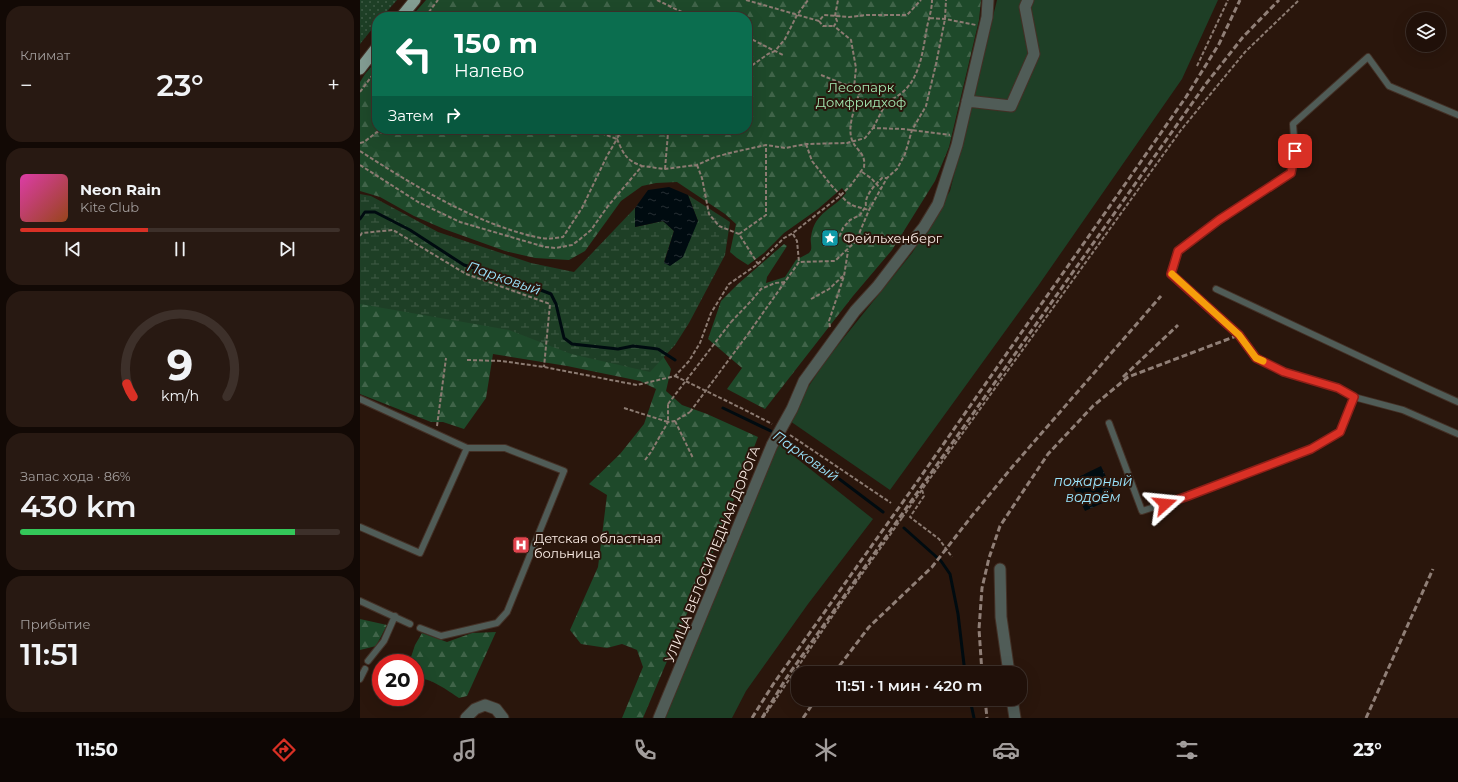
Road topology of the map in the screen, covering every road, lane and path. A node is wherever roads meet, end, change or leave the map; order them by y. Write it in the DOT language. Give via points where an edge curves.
graph roads {
  1 [pos="414,0"];
  2 [pos="438,0"];
  3 [pos="657,0"];
  4 [pos="746,0"];
  5 [pos="808,0"];
  6 [pos="838,0"];
  7 [pos="921,0"];
  8 [pos="932,0"];
  9 [pos="946,0"];
  10 [pos="988,0"];
  11 [pos="1028,0"];
  12 [pos="1228,0"];
  13 [pos="1299,0"];
  14 [pos="405,12"];
  15 [pos="429,12"];
  16 [pos="682,12"];
  17 [pos="798,15"];
  18 [pos="835,16"];
  19 [pos="930,18"];
  20 [pos="944,19"];
  21 [pos="819,21"];
  22 [pos="834,26"];
  23 [pos="984,28"];
  24 [pos="752,40"];
  25 [pos="775,51"];
  26 [pos="372,53"];
  27 [pos="783,55"];
  28 [pos="752,65"];
  29 [pos="1197,66"];
  30 [pos="360,69"];
  31 [pos="372,76"];
  32 [pos="821,76"];
  33 [pos="854,88"];
  34 [pos="360,92"];
  35 [pos="967,101"];
  36 [pos="1458,115"];
  37 [pos="874,128"];
  38 [pos="912,130"];
  39 [pos="374,134"];
  40 [pos="604,134"];
  41 [pos="619,134"];
  42 [pos="668,134"];
  43 [pos="959,136"];
  44 [pos="617,139"];
  45 [pos="853,142"];
  46 [pos="360,143"];
  47 [pos="806,144"];
  48 [pos="766,146"];
  49 [pos="360,151"];
  50 [pos="360,165"];
  51 [pos="697,165"];
  52 [pos="642,166"];
  53 [pos="665,169"];
  54 [pos="862,172"];
  55 [pos="887,178"];
  56 [pos="876,184"];
  57 [pos="881,189"];
  58 [pos="841,195"];
  59 [pos="865,209"];
  60 [pos="869,210"];
  61 [pos="793,233"];
  62 [pos="739,234"];
  63 [pos="360,236"];
  64 [pos="829,243"];
  65 [pos="848,249"];
  66 [pos="799,262"];
  67 [pos="758,264"];
  68 [pos="844,276"];
  69 [pos="786,282"];
  70 [pos="1216,289"];
  71 [pos="810,299"];
  72 [pos="832,341"];
  73 [pos="446,358"];
  74 [pos="467,360"];
  75 [pos="544,367"];
  76 [pos="675,376"];
  77 [pos="1354,397"];
  78 [pos="360,400"];
  79 [pos="1458,402"];
  80 [pos="624,408"];
  81 [pos="675,421"];
  82 [pos="668,422"];
  83 [pos="1109,422"];
  84 [pos="438,423"];
  85 [pos="779,431"];
  86 [pos="1458,434"];
  87 [pos="467,448"];
  88 [pos="693,458"];
  89 [pos="645,460"];
  90 [pos="921,490"];
  91 [pos="891,503"];
  92 [pos="360,527"];
  93 [pos="952,557"];
  94 [pos="1000,569"];
  95 [pos="360,601"];
  96 [pos="395,616"];
  97 [pos="410,624"];
  98 [pos="420,628"];
  99 [pos="368,661"];
  100 [pos="1008,666"];
  101 [pos="365,669"];
  102 [pos="360,679"];
  103 [pos="1013,706"];
  104 [pos="466,718"];
  105 [pos="503,718"];
  106 [pos="659,718"];
  107 [pos="763,718"];
  108 [pos="1015,718"];
  1 -- 14 [label="main road"];
  2 -- 15 [label="path"];
  3 -- 16 [label="path"];
  4 -- 17 [label="path"];
  5 -- 17 [label="path"];
  6 -- 18 [label="path"];
  7 -- 18 [label="path" via="907,14"];
  8 -- 19 [label="path"];
  9 -- 20 [label="path"];
  10 -- 23 [label="street, УЛИЦА ВЕЛОСИПЕДНАЯ ДОРОГА"];
  11 -- 35 [label="street" via="1025,7 1034,54 1011,106"];
  12 -- 29 [label="path"];
  13 -- 90 [label="path" via="1245,52 1181,130"];
  17 -- 21 [label="path"];
  17 -- 25 [label="path"];
  18 -- 21 [label="path" via="824,15"];
  18 -- 22 [label="path" via="837,21"];
  19 -- 20 [label="path"];
  19 -- 37 [label="path" via="916,75 910,85 896,97 887,100"];
  20 -- 23 [label="path"];
  20 -- 38 [label="path" via="926,106"];
  21 -- 22 [label="path" via="823,26"];
  22 -- 33 [label="path" via="851,40 856,68"];
  23 -- 35 [label="street, УЛИЦА ВЕЛОСИПЕДНАЯ ДОРОГА"];
  24 -- 25 [label="path"];
  25 -- 27 [label="path"];
  25 -- 28 [label="path"];
  26 -- 30 [label="main road"];
  31 -- 34 [label="path"];
  32 -- 33 [label="path"];
  33 -- 45 [label="path" via="858,94 851,133"];
  35 -- 43 [label="street, УЛИЦА ВЕЛОСИПЕДНАЯ ДОРОГА"];
  36 -- 77 [label="lane" via="1389,86 1368,57 1293,124 1295,151 1291,173 1219,220 1178,251 1171,274 1239,335 1256,358 1284,372 1338,388"];
  37 -- 38 [label="path"];
  37 -- 45 [label="path" via="865,138"];
  38 -- 43 [label="path"];
  38 -- 55 [label="path" via="905,154 897,169"];
  39 -- 46 [label="path"];
  40 -- 44 [label="path"];
  41 -- 44 [label="path"];
  42 -- 53 [label="path"];
  43 -- 72 [label="street, УЛИЦА ВЕЛОСИПЕДНАЯ ДОРОГА" via="938,204 924,227"];
  44 -- 49 [label="path" via="582,208 563,238 542,238 466,211 421,188"];
  44 -- 52 [label="path" via="624,155"];
  45 -- 47 [label="path"];
  45 -- 54 [label="path" via="863,155 865,163"];
  47 -- 48 [label="path" via="785,148"];
  47 -- 58 [label="path" via="812,161"];
  48 -- 51 [label="path" via="734,152"];
  48 -- 62 [label="path" via="766,215"];
  50 -- 52 [label="path" via="418,202 460,222 556,248 572,245 591,230"];
  51 -- 53 [label="path"];
  51 -- 62 [label="path" via="709,214 719,226"];
  52 -- 53 [label="path"];
  54 -- 56 [label="path"];
  54 -- 58 [label="path"];
  55 -- 56 [label="path" via="882,178"];
  55 -- 57 [label="path"];
  56 -- 57 [label="path"];
  56 -- 59 [label="path" via="866,198"];
  57 -- 60 [label="path"];
  58 -- 59 [label="path" via="847,202"];
  58 -- 61 [label="path"];
  59 -- 60 [label="path"];
  59 -- 64 [label="path" via="850,220 840,235"];
  60 -- 65 [label="path" via="856,241"];
  61 -- 66 [label="path"];
  61 -- 67 [label="path" via="784,238"];
  62 -- 67 [label="path"];
  63 -- 75 [label="path" via="362,233 393,230 466,274 550,304"];
  65 -- 66 [label="path" via="835,261"];
  65 -- 68 [label="path"];
  66 -- 69 [label="path"];
  67 -- 76 [label="path" via="729,284 710,313 700,343 689,361"];
  68 -- 71 [label="path" via="829,289"];
  68 -- 72 [label="path" via="829,321"];
  69 -- 81 [label="path, bridge" via="690,412"];
  69 -- 82 [label="path, bridge" via="775,283 761,289 731,322 668,404"];
  70 -- 79 [label="lane"];
  72 -- 85 [label="street, УЛИЦА ВЕЛОСИПЕДНАЯ ДОРОГА" via="804,381"];
  73 -- 84 [label="path"];
  74 -- 75 [label="path" via="502,361"];
  75 -- 76 [label="path" via="637,385"];
  76 -- 85 [label="path" via="732,402"];
  77 -- 83 [label="lane" via="1340,432 1311,449 1142,511"];
  77 -- 86 [label="lane" via="1403,410"];
  78 -- 87 [label="lane"];
  80 -- 82 [label="path"];
  81 -- 82 [label="path"];
  81 -- 88 [label="path"];
  82 -- 89 [label="path"];
  85 -- 91 [label="path"];
  85 -- 106 [label="street, УЛИЦА ВЕЛОСИПЕДНАЯ ДОРОГА"];
  87 -- 92 [label="lane" via="420,553"];
  87 -- 98 [label="lane" via="505,448 564,471 508,612 497,623 441,636"];
  90 -- 93 [label="path" via="924,496 910,517 939,540"];
  90 -- 107 [label="path, bridge"];
  94 -- 100 [label="street" via="1000,617"];
  95 -- 96 [label="lane"];
  96 -- 97 [label="lane"];
  96 -- 99 [label="lane" via="384,641"];
  101 -- 102 [label="lane"];
  103 -- 108 [label="street"];
  104 -- 105 [label="street" via="485,704 496,709"];
}
